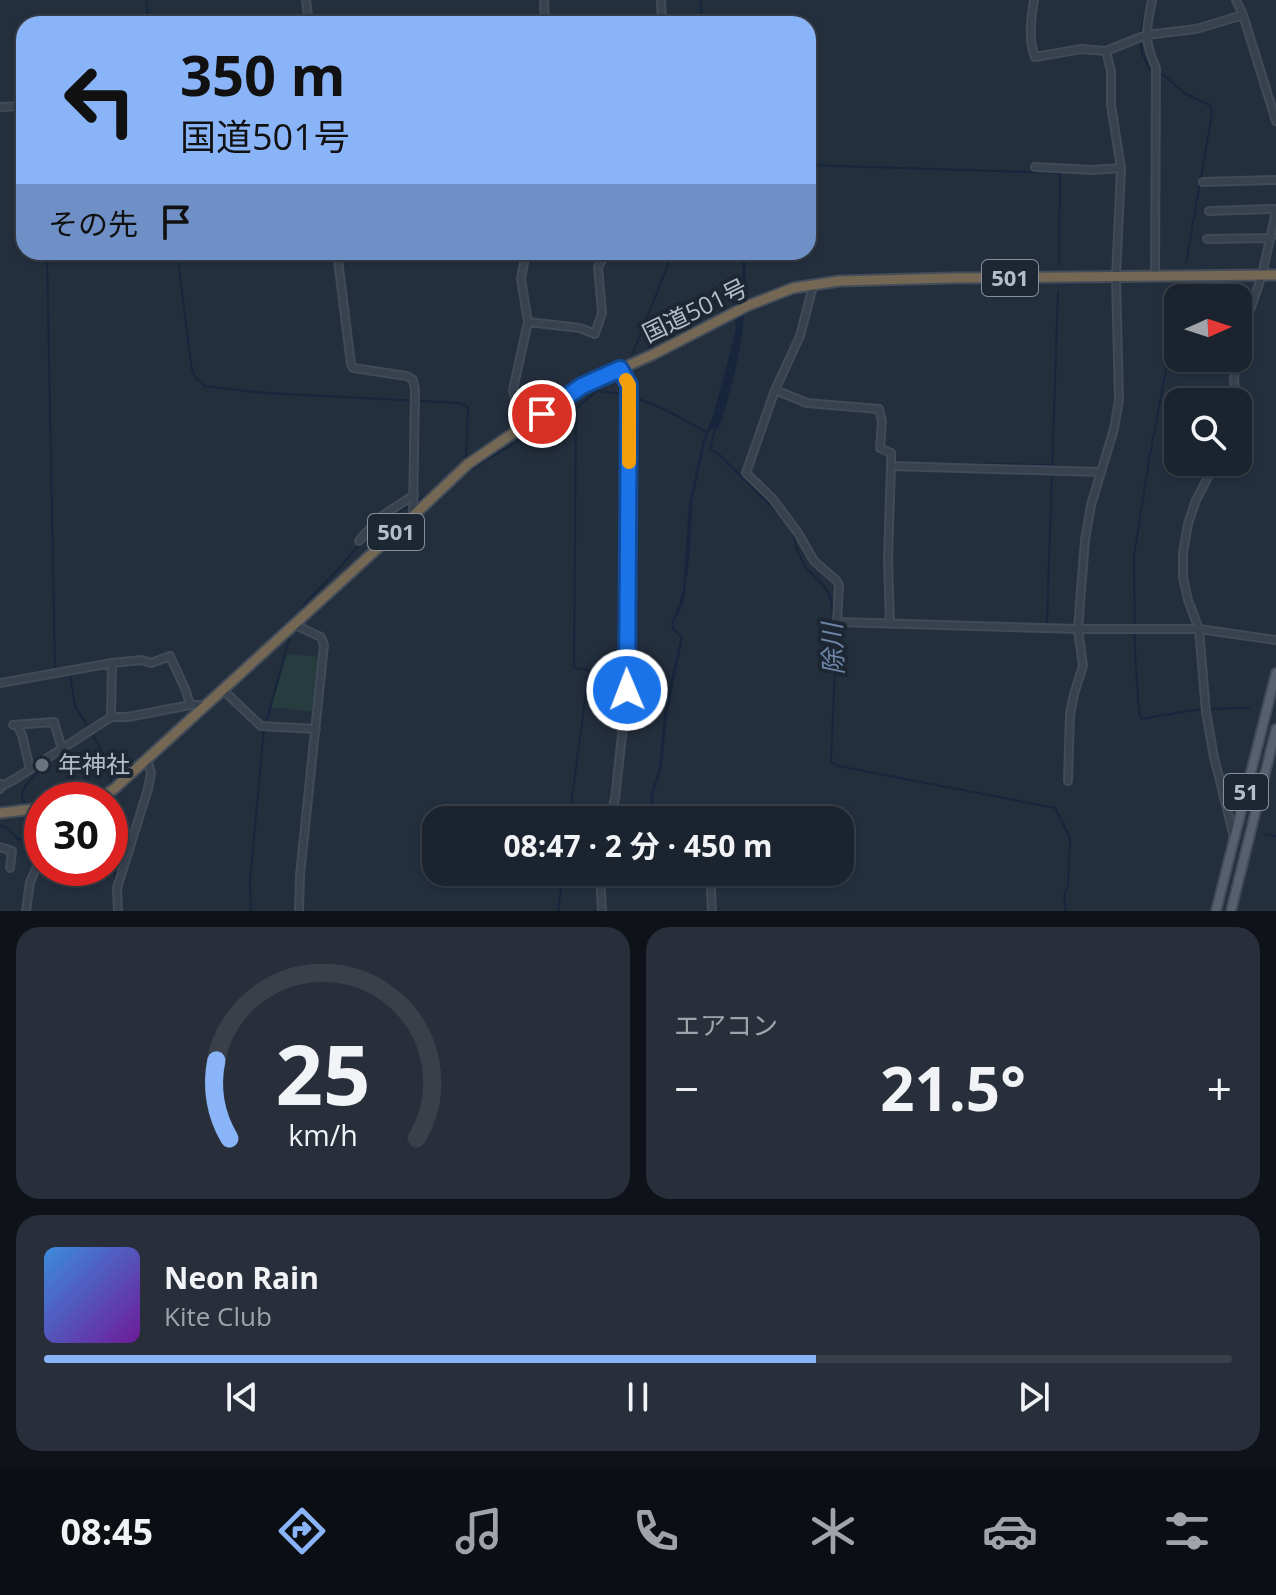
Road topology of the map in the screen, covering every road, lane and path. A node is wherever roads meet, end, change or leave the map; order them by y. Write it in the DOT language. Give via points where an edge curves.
graph roads {
  1 [pos="1034,0"];
  2 [pos="1152,0"];
  3 [pos="1236,0"];
  4 [pos="1243,15"];
  5 [pos="1146,35"];
  6 [pos="1106,51"];
  7 [pos="1276,121"];
  8 [pos="1035,167"];
  9 [pos="1121,168"];
  10 [pos="1276,180"];
  11 [pos="1203,182"];
  12 [pos="1276,210"];
  13 [pos="1209,211"];
  14 [pos="1271,238"];
  15 [pos="1207,239"];
  16 [pos="338,260"];
  17 [pos="525,260"];
  18 [pos="602,260"];
  19 [pos="1262,275"];
  20 [pos="1276,275"];
  21 [pos="1155,276"];
  22 [pos="1116,278"];
  23 [pos="811,284"];
  24 [pos="1252,305"];
  25 [pos="528,322"];
  26 [pos="620,369"];
  27 [pos="775,390"];
  28 [pos="522,428"];
  29 [pos="891,466"];
  30 [pos="1100,472"];
  31 [pos="1209,476"];
  32 [pos="414,495"];
  33 [pos="413,516"];
  34 [pos="359,541"];
  35 [pos="890,624"];
  36 [pos="295,625"];
  37 [pos="1078,629"];
  38 [pos="1199,629"];
  39 [pos="1276,640"];
  40 [pos="112,663"];
  41 [pos="1276,673"];
  42 [pos="0,683"];
  43 [pos="223,690"];
  44 [pos="190,705"];
  45 [pos="206,705"];
  46 [pos="111,717"];
  47 [pos="316,729"];
  48 [pos="1276,729"];
  49 [pos="62,749"];
  50 [pos="147,758"];
  51 [pos="30,769"];
  52 [pos="1068,781"];
  53 [pos="121,782"];
  54 [pos="0,786"];
  55 [pos="613,806"];
  56 [pos="24,810"];
  57 [pos="0,813"];
  58 [pos="1234,837"];
  59 [pos="0,847"];
  60 [pos="10,868"];
  61 [pos="29,886"];
  62 [pos="601,886"];
  63 [pos="711,886"];
  64 [pos="1234,900"];
  65 [pos="26,911"];
  66 [pos="118,911"];
  67 [pos="299,911"];
  68 [pos="602,911"];
  69 [pos="712,911"];
  70 [pos="1216,911"];
  71 [pos="1231,911"];
  72 [pos="1241,911"];
  1 -- 6 [label="street" via="1035,57 1081,49"];
  2 -- 5 [label="street"];
  3 -- 4 [label="street"];
  4 -- 5 [label="street" via="1196,29"];
  4 -- 7 [label="street"];
  5 -- 6 [label="street"];
  5 -- 21 [label="street" via="1156,68"];
  6 -- 9 [label="street"];
  8 -- 9 [label="street"];
  9 -- 22 [label="street"];
  10 -- 11 [label="street"];
  12 -- 13 [label="street"];
  12 -- 14 [label="street"];
  14 -- 15 [label="street"];
  14 -- 19 [label="street"];
  16 -- 32 [label="street" via="353,368 413,380"];
  17 -- 25 [label="street" via="521,279"];
  18 -- 25 [label="street" via="598,267 602,313 595,334"];
  19 -- 20 [label="highway, 国道501号 / 501"];
  19 -- 21 [label="highway, 国道501号 / 501"];
  19 -- 24 [label="street"];
  21 -- 22 [label="highway, 国道501号 / 501"];
  22 -- 23 [label="highway, 国道501号 / 501"];
  22 -- 30 [label="street" via="1119,400"];
  23 -- 26 [label="highway, 国道501号 / 501" via="747,306"];
  23 -- 27 [label="street" via="800,336"];
  25 -- 28 [label="street" via="513,390"];
  26 -- 28 [label="highway, 国道501号 / 501" via="582,386"];
  26 -- 55 [label="street" via="629,385 627,690"];
  27 -- 29 [label="street" via="807,403 879,409 880,448 891,453"];
  27 -- 35 [label="street" via="746,473 786,516 814,561 836,580 837,622"];
  28 -- 33 [label="highway, 国道501号 / 501" via="468,464"];
  29 -- 30 [label="street"];
  29 -- 35 [label="street"];
  30 -- 37 [label="street" via="1085,540"];
  31 -- 38 [label="street" via="1188,524 1183,553 1183,577"];
  32 -- 33 [label="street"];
  32 -- 34 [label="street" via="379,518"];
  33 -- 36 [label="highway, 国道501号 / 501"];
  35 -- 37 [label="street"];
  36 -- 43 [label="highway, 国道501号 / 501"];
  36 -- 47 [label="street" via="321,637 324,645"];
  37 -- 38 [label="street"];
  37 -- 52 [label="street" via="1083,666 1070,715"];
  38 -- 39 [label="street"];
  38 -- 58 [label="street" via="1206,712"];
  40 -- 42 [label="street"];
  40 -- 44 [label="street" via="151,663 170,656"];
  40 -- 46 [label="street"];
  41 -- 58 [label="main road, 51"];
  43 -- 45 [label="highway, 国道501号 / 501"];
  43 -- 47 [label="street" via="261,726"];
  44 -- 45 [label="street"];
  44 -- 46 [label="street"];
  45 -- 50 [label="highway, 国道501号 / 501"];
  46 -- 49 [label="street"];
  47 -- 67 [label="street"];
  48 -- 64 [label="main road, 51"];
  49 -- 51 [label="street"];
  49 -- 51 [label="street" via="54,722 15,725"];
  50 -- 53 [label="highway, 国道501号 / 501"];
  50 -- 66 [label="street" via="148,789 117,888"];
  51 -- 54 [label="street"];
  56 -- 57 [label="highway"];
  58 -- 70 [label="main road, 51"];
  59 -- 60 [label="street" via="12,851"];
  61 -- 65 [label="street"];
  62 -- 68 [label="street"];
  63 -- 69 [label="street"];
  64 -- 71 [label="main road, 51"];
  64 -- 72 [label="street"];
}
